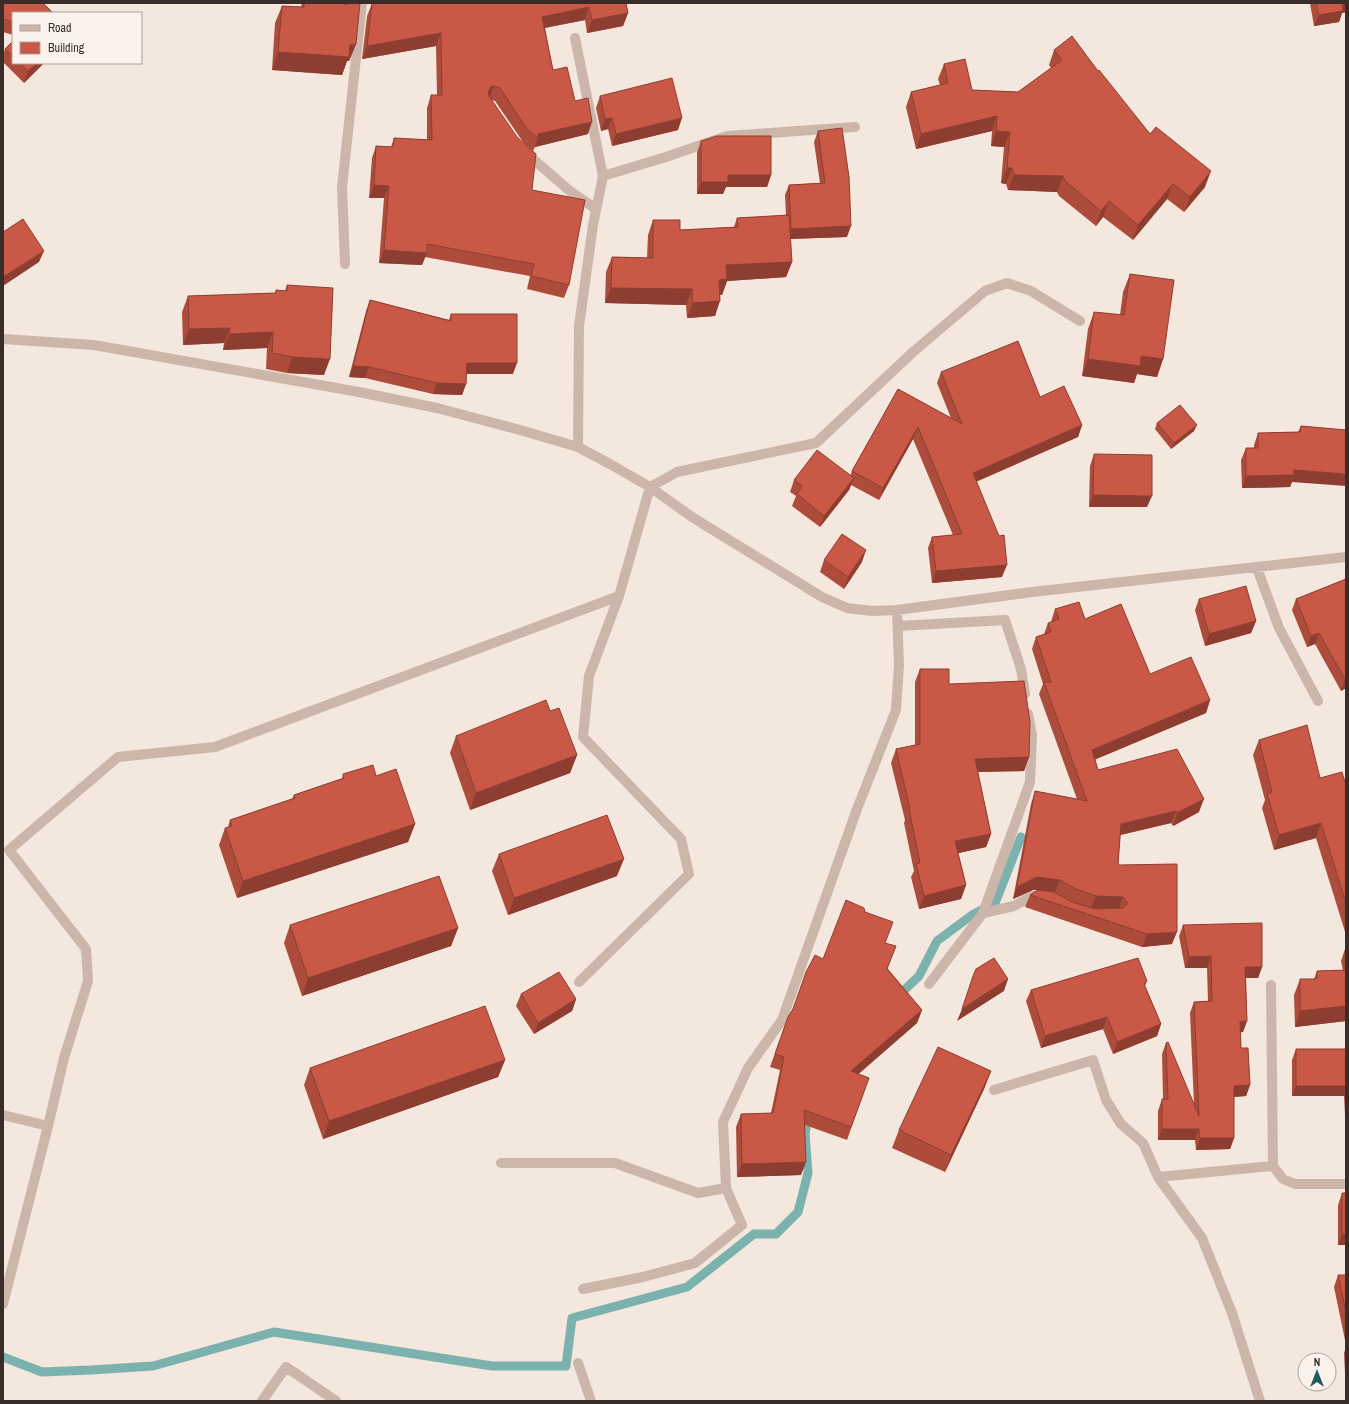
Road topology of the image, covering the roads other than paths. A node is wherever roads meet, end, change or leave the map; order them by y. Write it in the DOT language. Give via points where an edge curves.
graph roads {
  1 [pos="362,3"];
  2 [pos="575,38"];
  3 [pos="855,127"];
  4 [pos="518,146"];
  5 [pos="603,176"];
  6 [pos="596,209"];
  7 [pos="345,264"];
  8 [pos="1080,320"];
  9 [pos="3,339"];
  10 [pos="578,447"];
  11 [pos="650,487"];
  12 [pos="1346,557"];
  13 [pos="1257,568"];
  14 [pos="619,596"];
  15 [pos="897,610"];
  16 [pos="898,626"];
  17 [pos="1318,701"];
  18 [pos="1052,898"];
  19 [pos="983,913"];
  20 [pos="579,982"];
  21 [pos="928,984"];
  22 [pos="1272,985"];
  23 [pos="994,1090"];
  24 [pos="3,1115"];
  25 [pos="48,1126"];
  26 [pos="501,1163"];
  27 [pos="1273,1166"];
  28 [pos="1158,1177"];
  29 [pos="1346,1184"];
  30 [pos="726,1188"];
  31 [pos="583,1290"];
  32 [pos="3,1304"];
  33 [pos="578,1363"];
  34 [pos="262,1401"];
  35 [pos="336,1401"];
  36 [pos="592,1401"];
  37 [pos="1260,1401"];
  1 -- 7 [label="street" via="342,187"];
  2 -- 5 [label="street"];
  3 -- 5 [label="street" via="727,136 666,158"];
  4 -- 6 [label="street" via="571,192"];
  5 -- 6 [label="street"];
  6 -- 10 [label="street" via="579,326"];
  8 -- 11 [label="street" via="1031,292 1007,283 985,290 913,352 816,443 677,472"];
  9 -- 10 [label="street" via="94,345 360,392 437,408"];
  10 -- 11 [label="street"];
  11 -- 14 [label="street"];
  11 -- 15 [label="street" via="692,518 822,597 847,608"];
  12 -- 13 [label="street"];
  13 -- 15 [label="street" via="1032,592"];
  13 -- 17 [label="street" via="1279,628"];
  14 -- 20 [label="street" via="589,676 583,737 681,839 689,874"];
  14 -- 25 [label="street" via="215,747 118,757 9,850 86,949 88,981 64,1058"];
  15 -- 16 [label="street"];
  16 -- 19 [label="street" via="1005,620 1021,669 1032,735 1030,782"];
  16 -- 30 [label="street" via="896,710 857,809 782,1020 748,1068 724,1122"];
  18 -- 19 [label="street" via="1032,896 1014,906"];
  19 -- 21 [label="street"];
  22 -- 27 [label="street"];
  23 -- 28 [label="street" via="1093,1060 1106,1100 1121,1124 1143,1143"];
  24 -- 25 [label="street"];
  25 -- 32 [label="street"];
  26 -- 30 [label="street" via="615,1163 698,1193"];
  27 -- 28 [label="street"];
  27 -- 29 [label="street" via="1283,1179 1295,1184"];
  28 -- 37 [label="street" via="1202,1238 1232,1313"];
  30 -- 31 [label="street" via="742,1225 695,1263"];
  33 -- 36 [label="street"];
  34 -- 35 [label="street" via="286,1367"];
}
